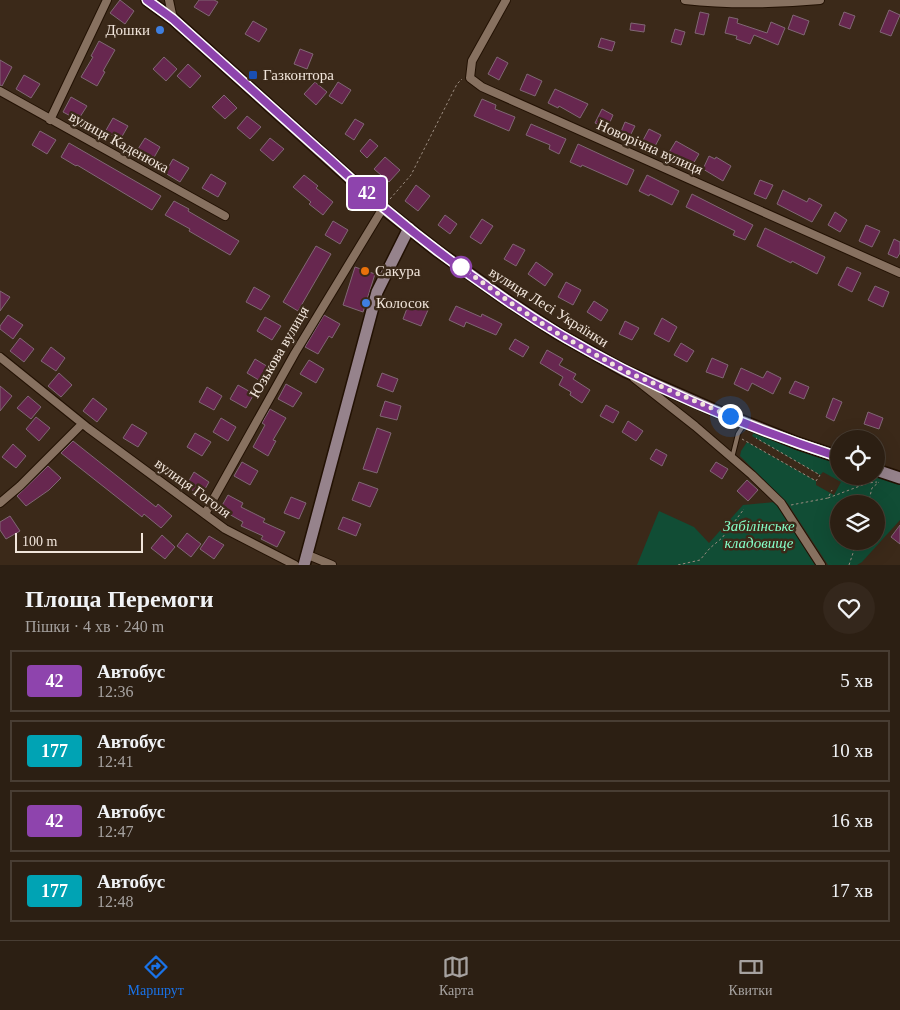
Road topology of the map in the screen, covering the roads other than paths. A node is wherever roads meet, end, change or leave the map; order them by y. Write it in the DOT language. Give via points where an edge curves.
graph roads {
  1 [pos="107,0"];
  2 [pos="147,0"];
  3 [pos="169,0"];
  4 [pos="506,0"];
  5 [pos="685,0"];
  6 [pos="820,0"];
  7 [pos="173,19"];
  8 [pos="0,91"];
  9 [pos="50,120"];
  10 [pos="383,208"];
  11 [pos="225,216"];
  12 [pos="408,228"];
  13 [pos="900,273"];
  14 [pos="0,357"];
  15 [pos="625,371"];
  16 [pos="82,424"];
  17 [pos="743,426"];
  18 [pos="830,454"];
  19 [pos="732,458"];
  20 [pos="885,473"];
  21 [pos="900,478"];
  22 [pos="0,503"];
  23 [pos="205,514"];
  24 [pos="306,560"];
  25 [pos="295,565"];
  26 [pos="332,565"];
  27 [pos="821,565"];
  1 -- 9 [label="street"];
  2 -- 7 [label="main road, вулиця Лесі Українки"];
  3 -- 7 [label="street"];
  4 -- 13 [label="street, Новорічна вулиця" via="472,62 470,78 482,87"];
  5 -- 6 [label="street" via="714,3"];
  7 -- 10 [label="main road, вулиця Лесі Українки"];
  8 -- 9 [label="street, вулиця Каденюка"];
  9 -- 11 [label="street, вулиця Каденюка"];
  10 -- 12 [label="main road, вулиця Лесі Українки"];
  10 -- 23 [label="street, Юзькова вулиця" via="295,353"];
  12 -- 15 [label="main road, вулиця Лесі Українки" via="505,299"];
  12 -- 24 [label="main road" via="377,292"];
  14 -- 16 [label="street, вулиця Гоголя"];
  15 -- 17 [label="main road, вулиця Лесі Українки"];
  15 -- 19 [label="street"];
  16 -- 22 [label="street"];
  16 -- 23 [label="street, вулиця Гоголя"];
  17 -- 18 [label="main road, вулиця Лесі Українки"];
  17 -- 19 [label="lane"];
  19 -- 27 [label="street" via="783,506"];
  20 -- 21 [label="main road"];
  23 -- 25 [label="street, вулиця Гоголя" via="225,529"];
  24 -- 26 [label="street"];
}
